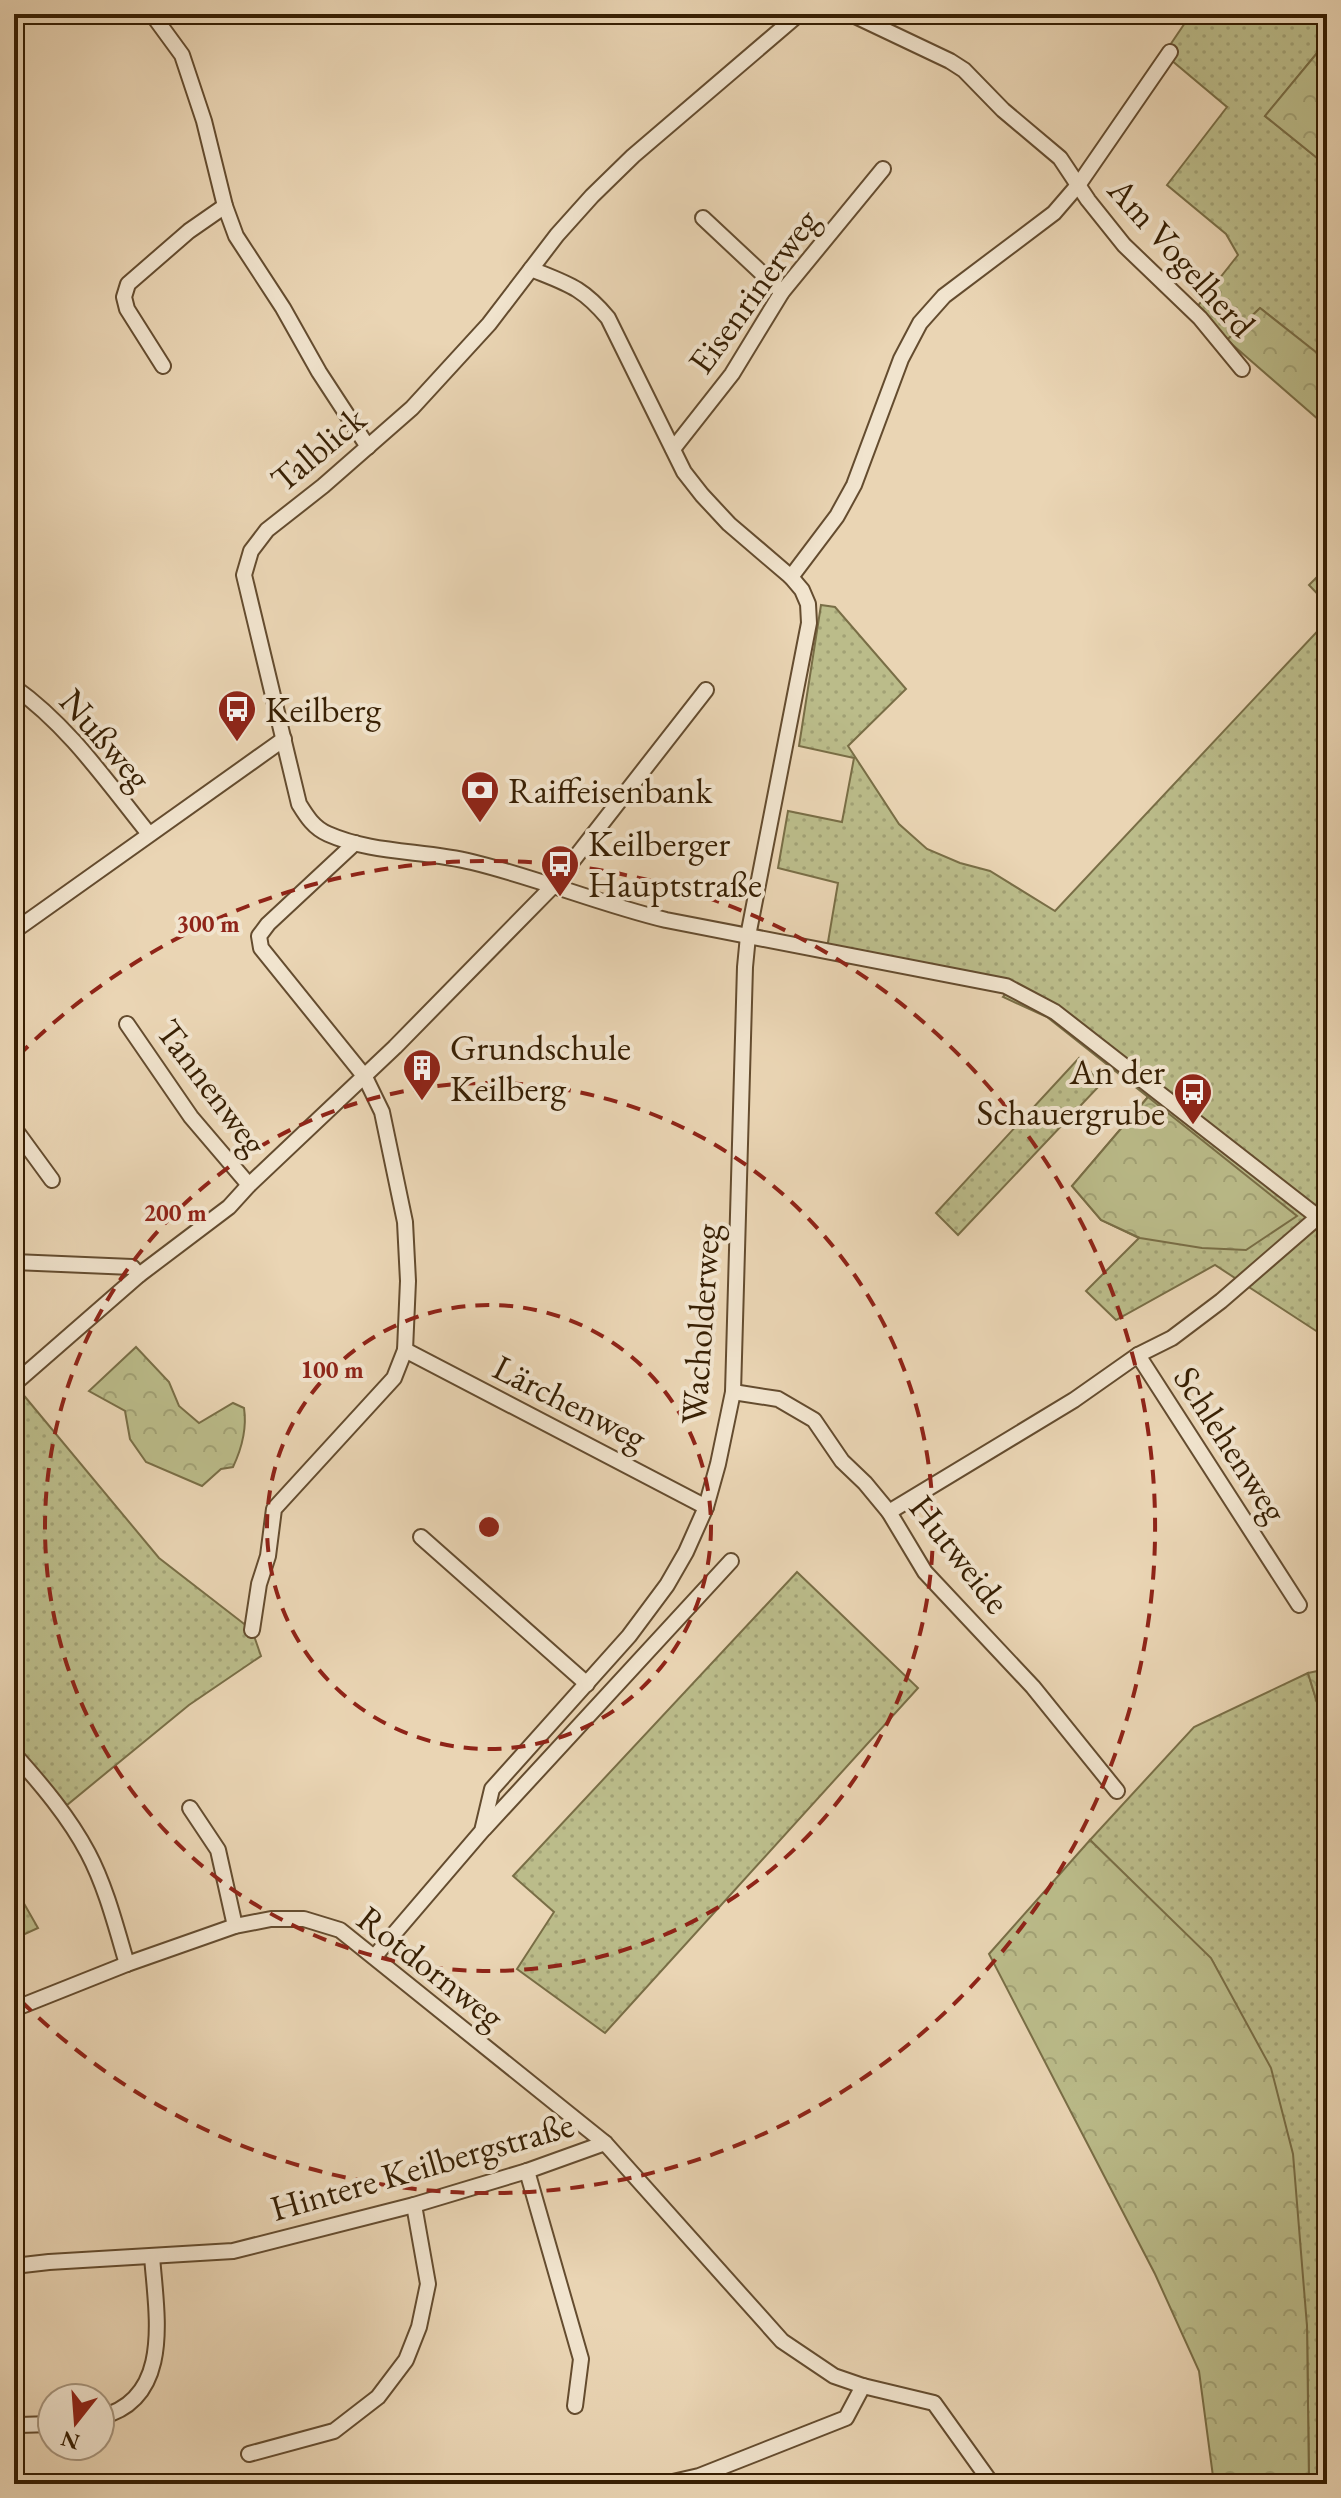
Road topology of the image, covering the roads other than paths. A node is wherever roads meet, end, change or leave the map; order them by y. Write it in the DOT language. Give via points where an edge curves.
graph roads {
  1 [pos="152,14"];
  2 [pos="799,14"];
  3 [pos="851,14"];
  4 [pos="1170,52"];
  5 [pos="883,169"];
  6 [pos="1079,184"];
  7 [pos="225,206"];
  8 [pos="703,218"];
  9 [pos="531,269"];
  10 [pos="782,292"];
  11 [pos="163,366"];
  12 [pos="1242,369"];
  13 [pos="368,447"];
  14 [pos="673,449"];
  15 [pos="791,577"];
  16 [pos="14,687"];
  17 [pos="706,690"];
  18 [pos="284,739"];
  19 [pos="149,834"];
  20 [pos="355,843"];
  21 [pos="553,886"];
  22 [pos="14,931"];
  23 [pos="748,936"];
  24 [pos="127,1024"];
  25 [pos="365,1077"];
  26 [pos="14,1128"];
  27 [pos="52,1180"];
  28 [pos="249,1185"];
  29 [pos="1322,1220"];
  30 [pos="14,1262"];
  31 [pos="139,1275"];
  32 [pos="405,1350"];
  33 [pos="1138,1355"];
  34 [pos="14,1384"];
  35 [pos="733,1392"];
  36 [pos="706,1507"];
  37 [pos="889,1512"];
  38 [pos="421,1537"];
  39 [pos="731,1561"];
  40 [pos="1299,1605"];
  41 [pos="252,1630"];
  42 [pos="587,1684"];
  43 [pos="14,1754"];
  44 [pos="1117,1791"];
  45 [pos="190,1808"];
  46 [pos="482,1831"];
  47 [pos="235,1926"];
  48 [pos="375,1956"];
  49 [pos="127,1964"];
  50 [pos="14,2009"];
  51 [pos="605,2143"];
  52 [pos="527,2171"];
  53 [pos="414,2205"];
  54 [pos="152,2256"];
  55 [pos="14,2266"];
  56 [pos="863,2386"];
  57 [pos="575,2406"];
  58 [pos="116,2411"];
  59 [pos="36,2424"];
  60 [pos="19,2425"];
  61 [pos="249,2454"];
  62 [pos="664,2484"];
  63 [pos="992,2484"];
  1 -- 7 [label="street" via="182,55"];
  2 -- 9 [label="street, Talblick" via="633,156"];
  3 -- 6 [label="street, Am Vogelherd" via="964,70 1060,158"];
  4 -- 6 [label="street"];
  5 -- 10 [label="street, Eisenrinerweg"];
  6 -- 12 [label="street, Am Vogelherd" via="1124,245 1200,318"];
  6 -- 15 [label="street" via="1054,213 944,296 920,323 901,359 854,485"];
  7 -- 11 [label="street" via="128,284 127,309"];
  7 -- 13 [label="street" via="236,236"];
  8 -- 10 [label="street"];
  9 -- 13 [label="street, Talblick" via="451,367"];
  9 -- 14 [label="street" via="573,286 608,318"];
  10 -- 14 [label="street, Eisenrinerweg" via="732,374"];
  13 -- 18 [label="street, Talblick" via="267,530 246,564 244,575"];
  14 -- 15 [label="street" via="702,495"];
  15 -- 23 [label="street, Wacholderweg" via="808,604 809,623"];
  16 -- 19 [label="street, Nußweg" via="72,738"];
  17 -- 21 [label="street"];
  18 -- 19 [label="street"];
  18 -- 20 [label="street, Talblick" via="299,804 310,822"];
  19 -- 22 [label="street"];
  20 -- 21 [label="street, Talblick" via="469,861"];
  20 -- 25 [label="street" via="259,936 261,948"];
  21 -- 23 [label="street, Talblick" via="633,912"];
  21 -- 25 [label="street"];
  23 -- 29 [label="street, Talblick" via="1006,986 1055,1012"];
  23 -- 35 [label="street, Wacholderweg"];
  24 -- 28 [label="street, Tannenweg" via="191,1117"];
  25 -- 28 [label="street"];
  25 -- 32 [label="street" via="382,1112 405,1222"];
  26 -- 27 [label="street"];
  28 -- 31 [label="street" via="229,1207"];
  29 -- 33 [label="street" via="1172,1338"];
  30 -- 31 [label="street" via="132,1267"];
  31 -- 34 [label="street"];
  32 -- 36 [label="street, Lärchenweg"];
  32 -- 41 [label="street" via="394,1378 274,1509"];
  33 -- 37 [label="street"];
  33 -- 40 [label="street, Schlehenweg"];
  35 -- 36 [label="street, Wacholderweg"];
  35 -- 37 [label="street, Hutweide" via="778,1399 814,1420 842,1461"];
  36 -- 42 [label="street, Wacholderweg" via="667,1585"];
  37 -- 44 [label="street, Hutweide" via="925,1572 1033,1687"];
  38 -- 42 [label="street"];
  39 -- 46 [label="street, Wacholderweg"];
  42 -- 46 [label="street, Wacholderweg" via="492,1789"];
  43 -- 49 [label="street" via="43,1785 88,1853"];
  45 -- 47 [label="street" via="218,1850"];
  46 -- 48 [label="street, Wacholderweg"];
  47 -- 48 [label="street, Rotdornweg" via="304,1919 340,1930"];
  47 -- 49 [label="street, Rotdornweg"];
  48 -- 51 [label="street, Rotdornweg"];
  49 -- 50 [label="street, Rotdornweg"];
  51 -- 52 [label="street, Hintere Keilbergstraße"];
  51 -- 56 [label="street, Hintere Keilbergstraße" via="782,2341 834,2376"];
  52 -- 53 [label="street, Hintere Keilbergstraße"];
  52 -- 57 [label="street" via="581,2359"];
  53 -- 54 [label="street, Hintere Keilbergstraße" via="233,2251"];
  53 -- 61 [label="street" via="428,2284 406,2360 378,2397 334,2431"];
  54 -- 55 [label="street, Hintere Keilbergstraße"];
  54 -- 58 [label="street" via="158,2341 150,2376 135,2398"];
  56 -- 62 [label="street" via="846,2418 699,2476"];
  56 -- 63 [label="street, Hintere Keilbergstraße" via="934,2403"];
  59 -- 60 [label="street"];
}
